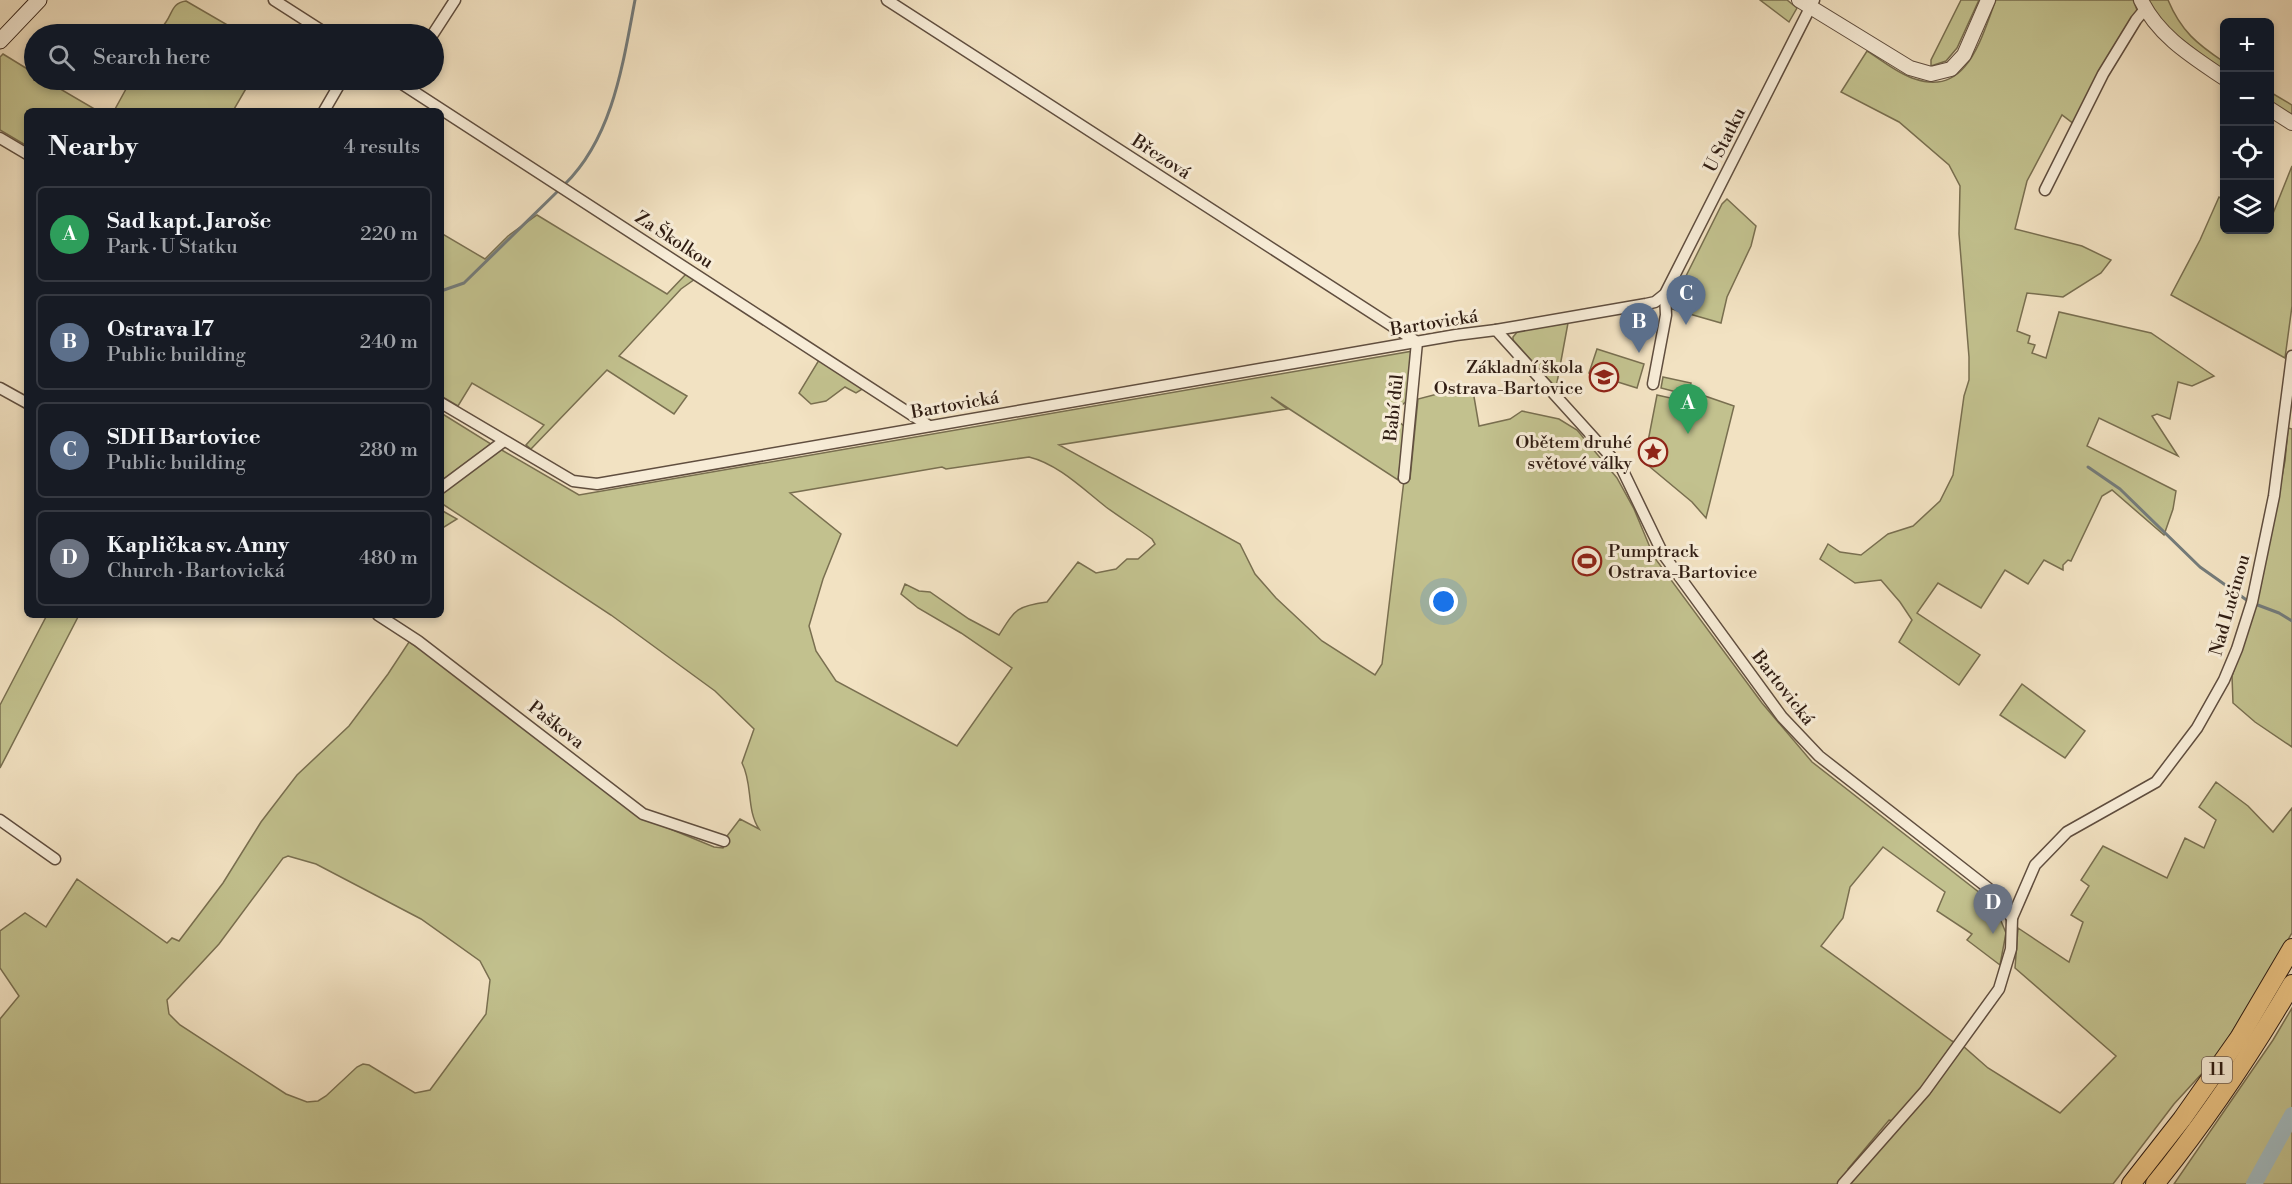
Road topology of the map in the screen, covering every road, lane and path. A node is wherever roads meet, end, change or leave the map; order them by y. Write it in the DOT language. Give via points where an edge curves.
graph roads {
  1 [pos="39,0"];
  2 [pos="274,0"];
  3 [pos="455,0"];
  4 [pos="886,0"];
  5 [pos="1988,0"];
  6 [pos="1808,2"];
  7 [pos="2143,5"];
  8 [pos="311,24"];
  9 [pos="439,24"];
  10 [pos="0,42"];
  11 [pos="2220,75"];
  12 [pos="336,90"];
  13 [pos="414,90"];
  14 [pos="326,108"];
  15 [pos="441,108"];
  16 [pos="444,110"];
  17 [pos="2274,112"];
  18 [pos="2292,123"];
  19 [pos="0,138"];
  20 [pos="24,152"];
  21 [pos="2045,190"];
  22 [pos="1665,294"];
  23 [pos="1496,330"];
  24 [pos="1417,342"];
  25 [pos="2292,356"];
  26 [pos="1653,384"];
  27 [pos="0,388"];
  28 [pos="24,401"];
  29 [pos="444,405"];
  30 [pos="929,426"];
  31 [pos="504,441"];
  32 [pos="1404,478"];
  33 [pos="444,486"];
  34 [pos="383,618"];
  35 [pos="0,820"];
  36 [pos="724,841"];
  37 [pos="55,859"];
  38 [pos="2012,918"];
  39 [pos="2292,948"];
  40 [pos="2292,984"];
  41 [pos="1843,1184"];
  42 [pos="2131,1184"];
  43 [pos="2155,1184"];
  1 -- 10 [label="main road"];
  2 -- 8 [label="street"];
  3 -- 9 [label="street"];
  4 -- 24 [label="street, Březová"];
  5 -- 6 [label="street" via="1961,60 1945,72 1931,74 1910,68"];
  6 -- 22 [label="street, U Statku"];
  7 -- 11 [label="street" via="2175,43"];
  7 -- 21 [label="street" via="2103,74"];
  12 -- 14 [label="street"];
  13 -- 15 [label="street, Za Školkou"];
  16 -- 30 [label="street, Za Školkou"];
  17 -- 18 [label="street"];
  19 -- 20 [label="street"];
  22 -- 23 [label="street" via="1646,304"];
  22 -- 26 [label="street, U Statku" via="1666,315"];
  23 -- 24 [label="street, Bartovická"];
  23 -- 38 [label="street, Bartovická" via="1622,470 1662,554 1782,717 1819,756 1988,888"];
  24 -- 30 [label="street, Bartovická"];
  24 -- 32 [label="street, Babí důl"];
  25 -- 38 [label="street, Nad Lučinou" via="2272,506 2252,602 2224,680 2197,728 2156,782 2067,832 2035,865"];
  27 -- 28 [label="street"];
  29 -- 31 [label="street, Bartovická"];
  30 -- 31 [label="street, Bartovická" via="597,484 573,481"];
  31 -- 33 [label="street"];
  34 -- 36 [label="street, Paškova" via="643,814"];
  35 -- 37 [label="street"];
  38 -- 41 [label="street" via="2011,949 1999,989 1925,1091"];
  39 -- 42 [label="highway, 11" via="2239,1038"];
  40 -- 43 [label="highway, 11" via="2255,1048"];
}
